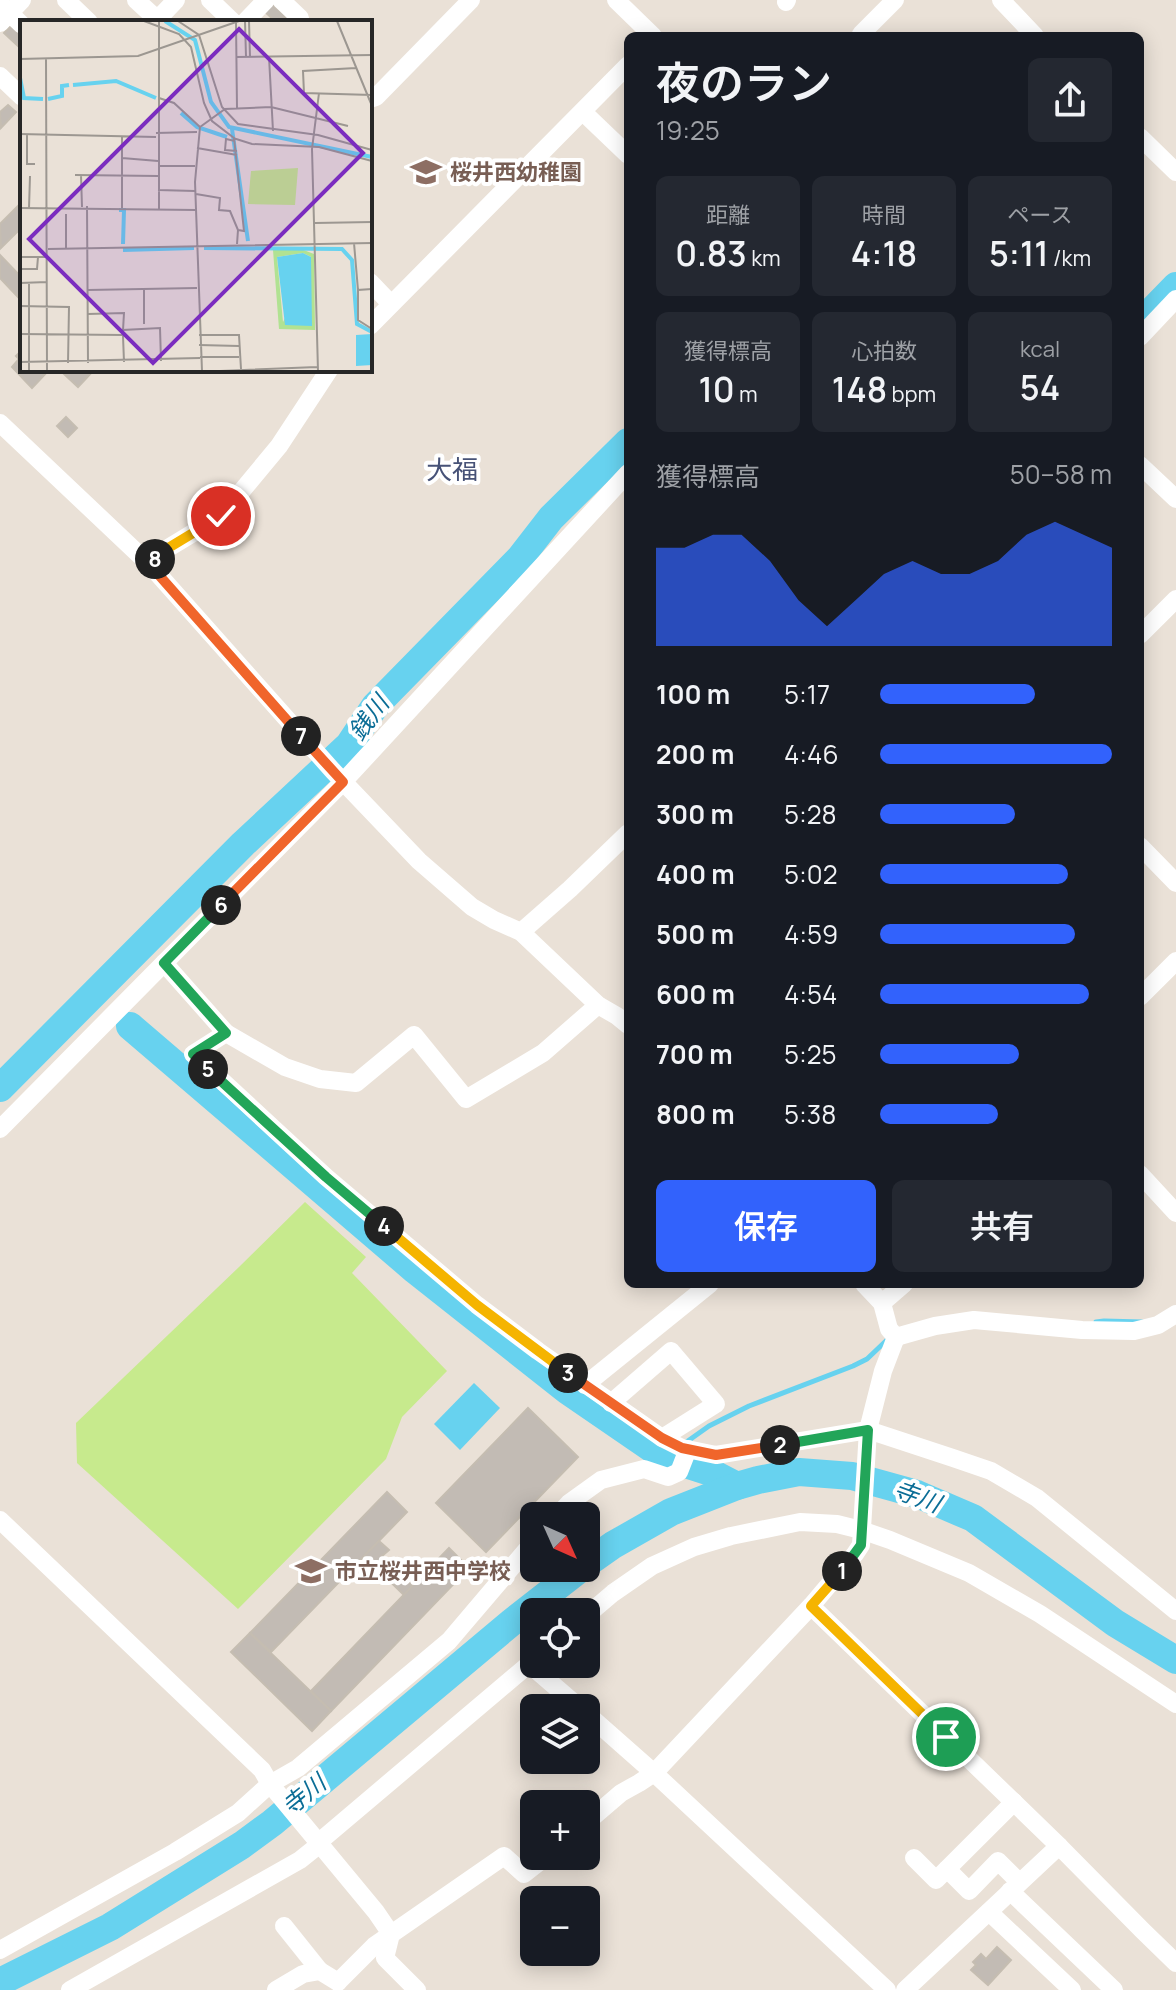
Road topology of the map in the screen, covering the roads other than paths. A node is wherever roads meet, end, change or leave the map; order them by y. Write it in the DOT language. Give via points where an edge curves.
graph roads {
  1 [pos="66,0"];
  2 [pos="176,0"];
  3 [pos="210,0"];
  4 [pos="266,0"];
  5 [pos="281,0"];
  6 [pos="471,0"];
  7 [pos="616,0"];
  8 [pos="895,0"];
  9 [pos="1002,0"];
  10 [pos="147,15"];
  11 [pos="87,20"];
  12 [pos="231,20"];
  13 [pos="247,20"];
  14 [pos="299,20"];
  15 [pos="649,32"];
  16 [pos="863,32"];
  17 [pos="1031,32"];
  18 [pos="624,69"];
  19 [pos="0,76"];
  20 [pos="20,95"];
  21 [pos="372,98"];
  22 [pos="583,112"];
  23 [pos="1144,141"];
  24 [pos="624,151"];
  25 [pos="1176,172"];
  26 [pos="372,284"];
  27 [pos="1176,299"];
  28 [pos="391,304"];
  29 [pos="372,324"];
  30 [pos="1144,333"];
  31 [pos="328,372"];
  32 [pos="0,423"];
  33 [pos="1144,469"];
  34 [pos="624,477"];
  35 [pos="1176,499"];
  36 [pos="150,565"];
  37 [pos="1176,599"];
  38 [pos="1144,631"];
  39 [pos="333,771"];
  40 [pos="624,837"];
  41 [pos="1144,850"];
  42 [pos="1176,883"];
  43 [pos="521,932"];
  44 [pos="1176,961"];
  45 [pos="164,963"];
  46 [pos="1144,993"];
  47 [pos="598,1005"];
  48 [pos="624,1015"];
  49 [pos="226,1033"];
  50 [pos="0,1129"];
  51 [pos="1144,1178"];
  52 [pos="1176,1213"];
  53 [pos="705,1288"];
  54 [pos="868,1288"];
  55 [pos="899,1288"];
  56 [pos="882,1303"];
  57 [pos="1176,1314"];
  58 [pos="893,1334"];
  59 [pos="585,1385"];
  60 [pos="611,1403"];
  61 [pos="867,1435"];
  62 [pos="676,1445"];
  63 [pos="570,1502"];
  64 [pos="0,1520"];
  65 [pos="862,1525"];
  66 [pos="520,1557"];
  67 [pos="600,1604"];
  68 [pos="811,1606"];
  69 [pos="1176,1611"];
  70 [pos="520,1672"];
  71 [pos="549,1678"];
  72 [pos="565,1694"];
  73 [pos="1176,1704"];
  74 [pos="600,1724"];
  75 [pos="654,1773"];
  76 [pos="273,1787"];
  77 [pos="1014,1802"];
  78 [pos="600,1811"];
  79 [pos="316,1838"];
  80 [pos="1059,1846"];
  81 [pos="914,1858"];
  82 [pos="947,1869"];
  83 [pos="529,1870"];
  84 [pos="1015,1887"];
  85 [pos="989,1912"];
  86 [pos="284,1926"];
  87 [pos="391,1934"];
  88 [pos="0,1950"];
  89 [pos="1176,1963"];
  90 [pos="320,1971"];
  91 [pos="339,1986"];
  92 [pos="70,1990"];
  93 [pos="276,1990"];
  94 [pos="417,1990"];
  95 [pos="887,1990"];
  96 [pos="905,1990"];
  97 [pos="1072,1990"];
  98 [pos="1114,1990"];
  1 -- 11 [label="street"];
  2 -- 10 [label="street"];
  3 -- 12 [label="street"];
  4 -- 13 [label="street"];
  5 -- 14 [label="street"];
  6 -- 21 [label="street"];
  7 -- 15 [label="street"];
  8 -- 16 [label="street"];
  9 -- 17 [label="street"];
  18 -- 22 [label="street"];
  19 -- 20 [label="street"];
  22 -- 24 [label="street"];
  22 -- 28 [label="street"];
  23 -- 25 [label="street"];
  26 -- 28 [label="street"];
  27 -- 30 [label="street"];
  28 -- 29 [label="street"];
  31 -- 36 [label="street" via="279,446 221,516 160,553"];
  32 -- 36 [label="street"];
  33 -- 35 [label="street"];
  34 -- 39 [label="street"];
  36 -- 39 [label="street"];
  37 -- 38 [label="street"];
  39 -- 43 [label="street" via="419,861 472,907"];
  39 -- 45 [label="street"];
  40 -- 43 [label="street"];
  41 -- 42 [label="street"];
  43 -- 47 [label="street"];
  44 -- 46 [label="street"];
  45 -- 49 [label="street"];
  45 -- 50 [label="street"];
  47 -- 48 [label="street"];
  47 -- 49 [label="street" via="543,1053 466,1099 414,1035 356,1083 320,1079 285,1067"];
  49 -- 59 [label="street" via="193,1054 326,1177 477,1305"];
  51 -- 52 [label="street"];
  53 -- 59 [label="street"];
  54 -- 56 [label="street"];
  55 -- 56 [label="street"];
  56 -- 58 [label="street"];
  57 -- 58 [label="street" via="1134,1331 974,1320"];
  58 -- 61 [label="street"];
  59 -- 60 [label="street"];
  60 -- 62 [label="street"];
  60 -- 62 [label="street" via="671,1351 716,1404"];
  61 -- 62 [label="street" via="716,1455"];
  61 -- 65 [label="street"];
  61 -- 69 [label="street" via="991,1471 1037,1498"];
  62 -- 63 [label="street" via="679,1472 668,1477 644,1469 601,1480"];
  64 -- 76 [label="street" via="262,1770"];
  65 -- 67 [label="street" via="800,1522 694,1547 652,1566"];
  65 -- 68 [label="street" via="861,1545"];
  65 -- 73 [label="street" via="969,1573"];
  66 -- 76 [label="street" via="449,1641"];
  68 -- 75 [label="street"];
  68 -- 77 [label="street"];
  70 -- 79 [label="street"];
  71 -- 72 [label="street"];
  74 -- 75 [label="street"];
  75 -- 78 [label="street"];
  75 -- 95 [label="street"];
  76 -- 79 [label="street"];
  76 -- 88 [label="street" via="175,1852"];
  77 -- 80 [label="street"];
  77 -- 82 [label="street"];
  79 -- 87 [label="street"];
  79 -- 92 [label="street" via="315,1848 300,1860"];
  80 -- 84 [label="street"];
  80 -- 89 [label="street"];
  81 -- 82 [label="street" via="936,1880"];
  82 -- 84 [label="street" via="969,1891 998,1861"];
  83 -- 87 [label="street" via="524,1874 504,1856"];
  84 -- 85 [label="street"];
  84 -- 98 [label="street"];
  85 -- 96 [label="street"];
  85 -- 97 [label="street"];
  86 -- 90 [label="street"];
  87 -- 91 [label="street"];
  87 -- 94 [label="street" via="385,1958"];
  90 -- 91 [label="street"];
  90 -- 93 [label="street"];
}
